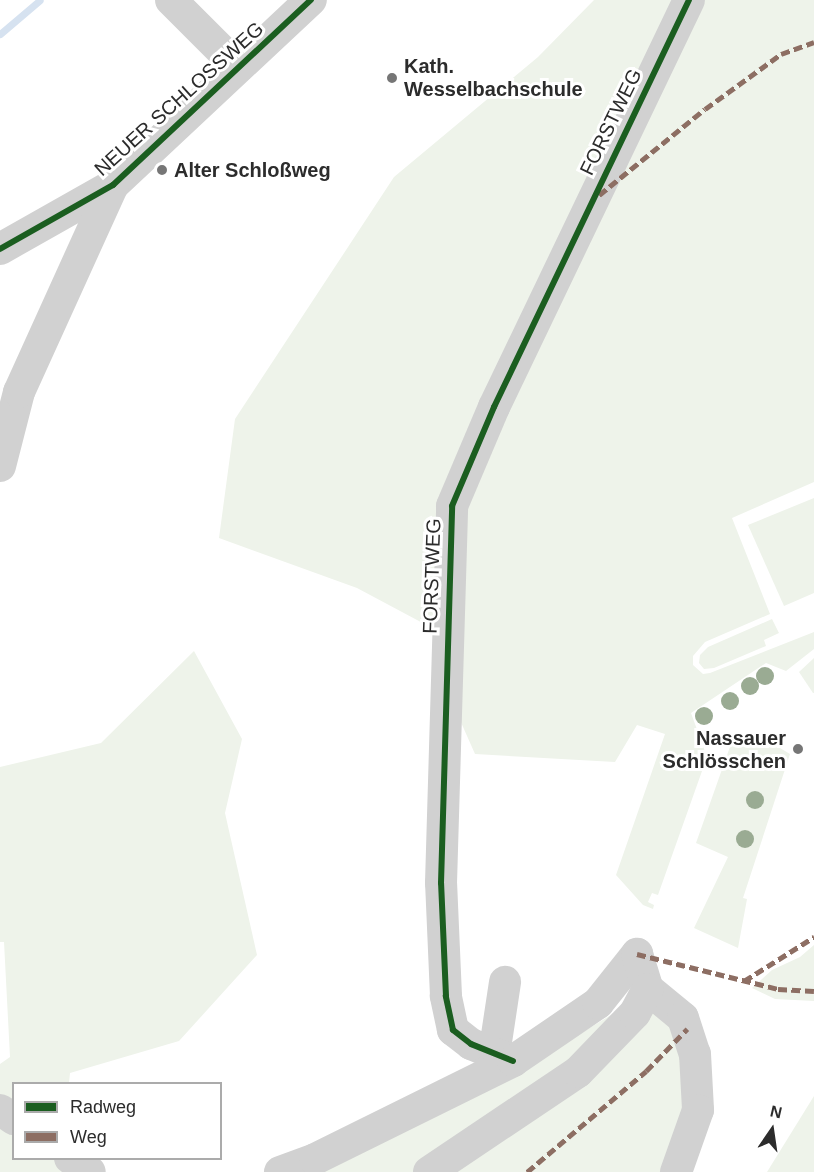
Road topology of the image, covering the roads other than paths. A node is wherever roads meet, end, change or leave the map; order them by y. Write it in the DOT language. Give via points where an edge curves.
graph roads {
  1 [pos="171,0"];
  2 [pos="311,0"];
  3 [pos="689,0"];
  4 [pos="238,67"];
  5 [pos="113,185"];
  6 [pos="0,249"];
  7 [pos="0,465"];
  8 [pos="506,982"];
  9 [pos="648,989"];
  10 [pos="503,1058"];
  11 [pos="73,1160"];
  12 [pos="90,1172"];
  13 [pos="280,1172"];
  14 [pos="429,1172"];
  15 [pos="676,1172"];
  1 -- 4 [label="street"];
  2 -- 4 [label="street, NEUER SCHLOSSWEG"];
  3 -- 10 [label="street, FORSTWEG" via="494,407 452,506 441,883 443,960 453,1030"];
  4 -- 5 [label="street, NEUER SCHLOSSWEG"];
  5 -- 6 [label="street, NEUER SCHLOSSWEG"];
  5 -- 7 [label="street" via="19,392"];
  8 -- 10 [label="street"];
  9 -- 10 [label="street" via="637,954 598,1003"];
  9 -- 14 [label="street" via="635,1013 578,1072"];
  9 -- 15 [label="street" via="683,1018 695,1054 698,1110"];
  10 -- 13 [label="street" via="315,1159"];
  11 -- 12 [label="street"];
}
